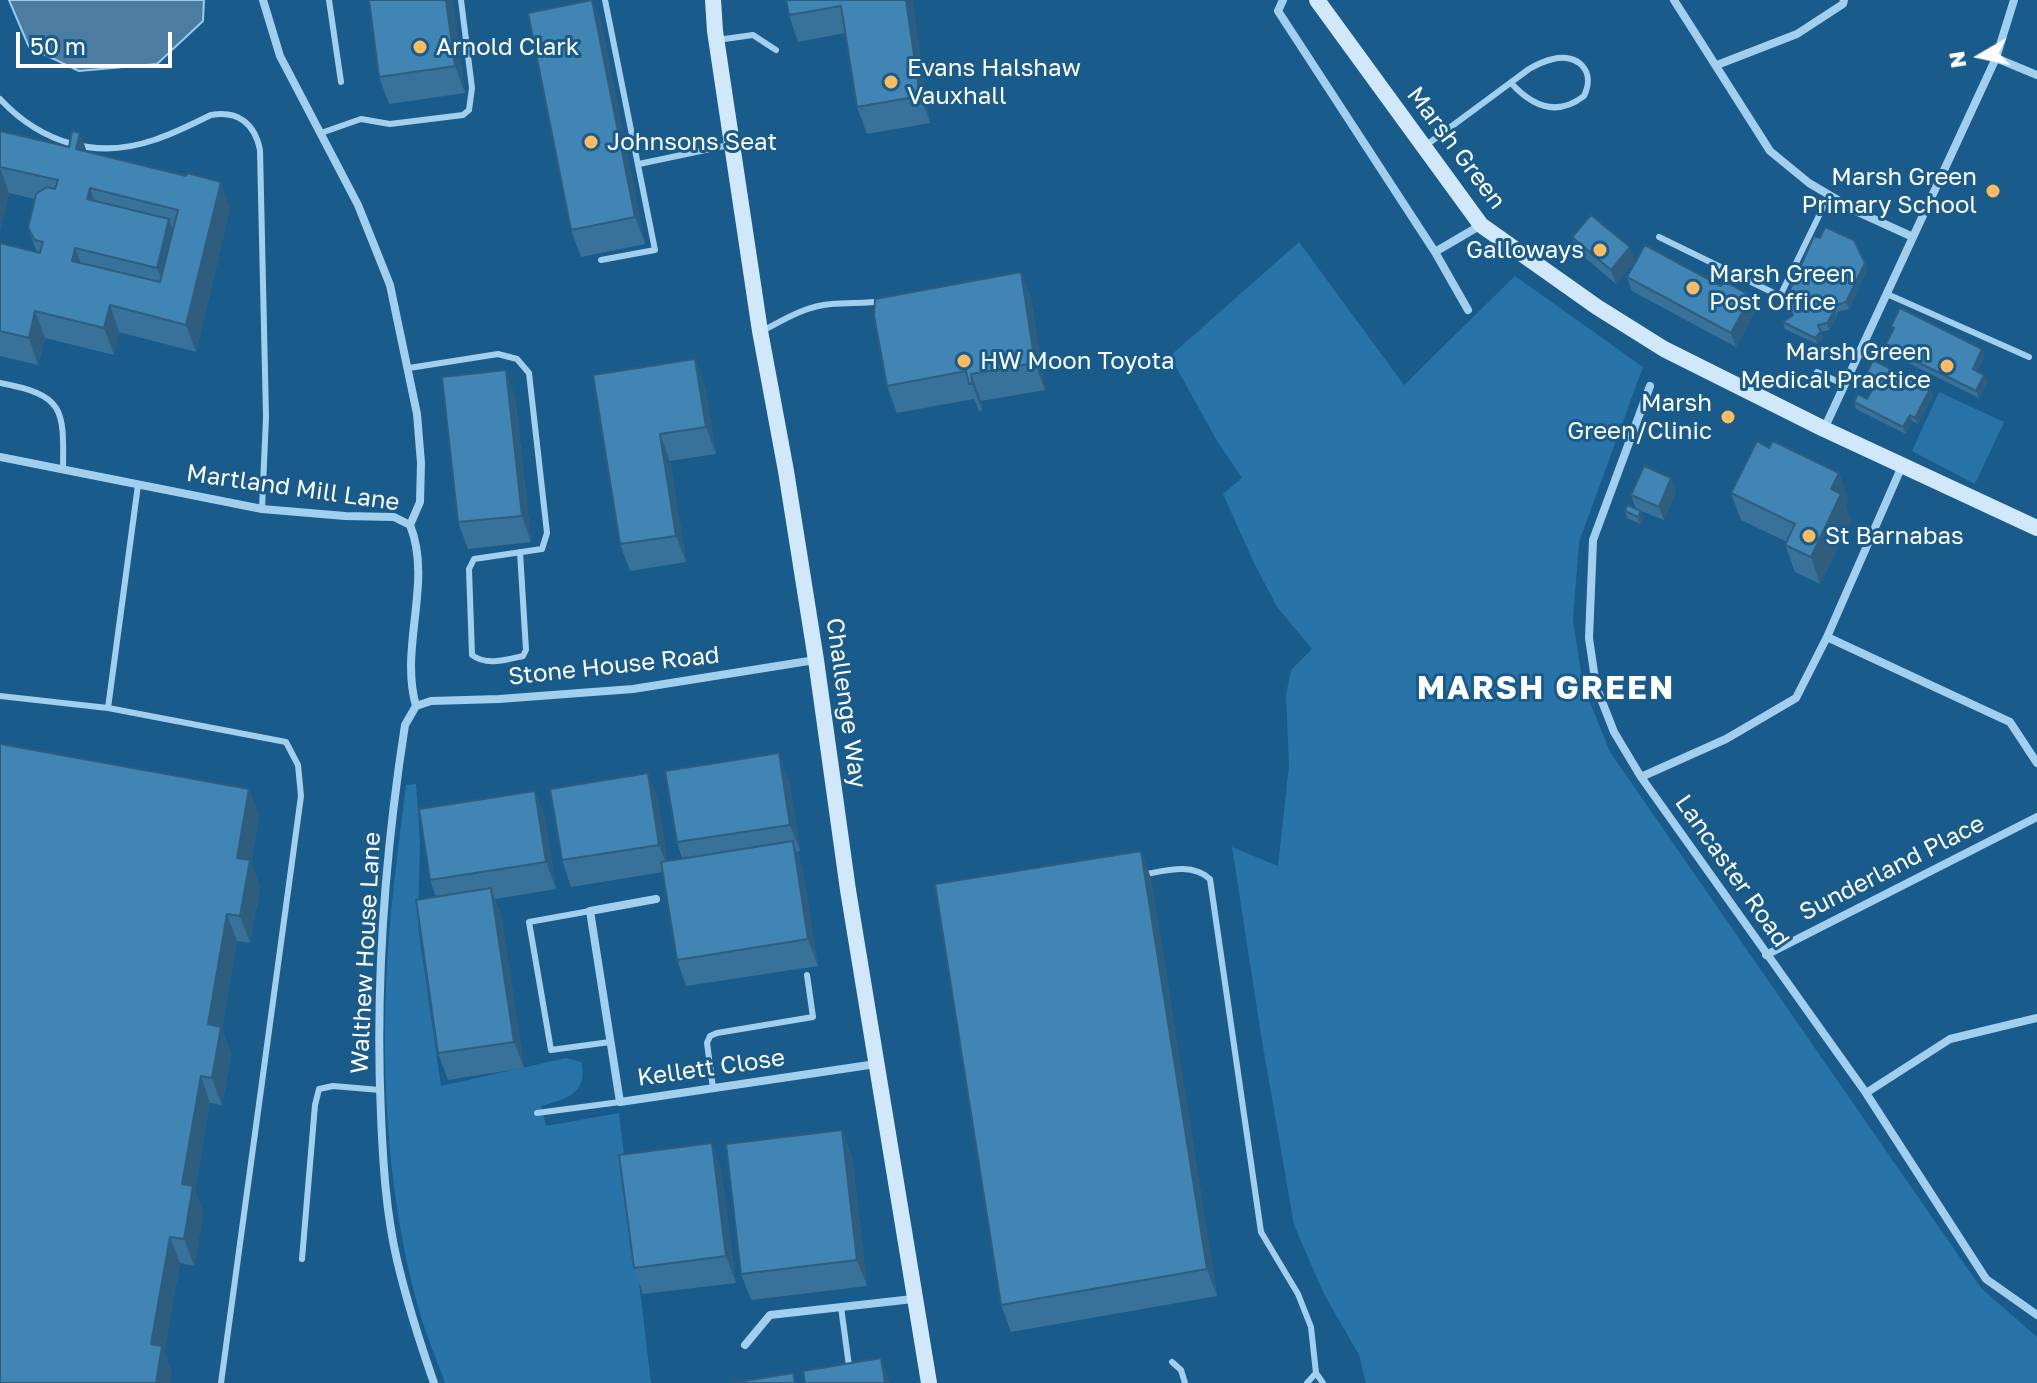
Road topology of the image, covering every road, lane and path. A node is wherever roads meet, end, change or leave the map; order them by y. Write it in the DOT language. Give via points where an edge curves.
graph roads {
  1 [pos="263,0"];
  2 [pos="329,0"];
  3 [pos="461,0"];
  4 [pos="605,0"];
  5 [pos="706,0"];
  6 [pos="713,0"];
  7 [pos="1283,0"];
  8 [pos="1317,0"];
  9 [pos="1674,0"];
  10 [pos="1844,0"];
  11 [pos="2014,0"];
  12 [pos="716,36"];
  13 [pos="776,50"];
  14 [pos="1996,58"];
  15 [pos="1717,65"];
  16 [pos="2037,75"];
  17 [pos="341,82"];
  18 [pos="1511,83"];
  19 [pos="0,99"];
  20 [pos="321,133"];
  21 [pos="732,145"];
  22 [pos="1425,146"];
  23 [pos="639,164"];
  24 [pos="1829,195"];
  25 [pos="1481,225"];
  26 [pos="1659,237"];
  27 [pos="1913,237"];
  28 [pos="1435,252"];
  29 [pos="601,260"];
  30 [pos="1887,294"];
  31 [pos="894,299"];
  32 [pos="1468,310"];
  33 [pos="760,331"];
  34 [pos="2029,357"];
  35 [pos="409,368"];
  36 [pos="1817,372"];
  37 [pos="0,383"];
  38 [pos="1845,385"];
  39 [pos="1650,386"];
  40 [pos="1824,429"];
  41 [pos="0,457"];
  42 [pos="1902,466"];
  43 [pos="63,469"];
  44 [pos="138,485"];
  45 [pos="262,509"];
  46 [pos="410,525"];
  47 [pos="2037,528"];
  48 [pos="520,552"];
  49 [pos="1827,637"];
  50 [pos="816,660"];
  51 [pos="0,696"];
  52 [pos="416,706"];
  53 [pos="108,708"];
  54 [pos="2037,763"];
  55 [pos="1641,777"];
  56 [pos="2037,817"];
  57 [pos="1136,876"];
  58 [pos="656,899"];
  59 [pos="590,911"];
  60 [pos="1766,955"];
  61 [pos="807,975"];
  62 [pos="2037,1018"];
  63 [pos="610,1042"];
  64 [pos="876,1064"];
  65 [pos="713,1088"];
  66 [pos="380,1090"];
  67 [pos="1866,1093"];
  68 [pos="620,1102"];
  69 [pos="537,1113"];
  70 [pos="302,1259"];
  71 [pos="913,1299"];
  72 [pos="841,1307"];
  73 [pos="2037,1315"];
  74 [pos="745,1345"];
  75 [pos="1172,1362"];
  76 [pos="849,1366"];
  77 [pos="1316,1373"];
  78 [pos="221,1383"];
  79 [pos="434,1383"];
  80 [pos="929,1383"];
  81 [pos="1185,1383"];
  82 [pos="1307,1383"];
  83 [pos="1323,1383"];
  1 -- 20 [label="street, Martland Mill Lane" via="280,56"];
  2 -- 17 [label="lane"];
  3 -- 20 [label="lane" via="472,88 469,110 403,124 353,120"];
  4 -- 23 [label="lane"];
  5 -- 12 [label="street, Challenge Way"];
  6 -- 12 [label="street, Challenge Way"];
  7 -- 28 [label="street" via="1278,11"];
  8 -- 22 [label="street, Marsh Green"];
  9 -- 15 [label="street"];
  10 -- 15 [label="street" via="1797,34"];
  11 -- 14 [label="street"];
  12 -- 13 [label="lane" via="753,35"];
  12 -- 21 [label="street, Challenge Way"];
  14 -- 16 [label="street"];
  14 -- 27 [label="street"];
  15 -- 24 [label="street" via="1770,151"];
  18 -- 18 [label="lane" via="1555,58 1579,61 1589,78 1584,96 1554,108 1530,101"];
  18 -- 22 [label="lane"];
  19 -- 45 [label="lane" via="40,133 79,145 140,144 222,113 241,119 257,136 265,358"];
  20 -- 35 [label="street, Martland Mill Lane" via="390,285"];
  21 -- 23 [label="lane"];
  21 -- 33 [label="street, Challenge Way"];
  22 -- 25 [label="street, Marsh Green"];
  23 -- 29 [label="lane" via="655,250"];
  24 -- 26 [label="lane" via="1780,296"];
  24 -- 27 [label="street"];
  25 -- 28 [label="street"];
  25 -- 40 [label="street, Marsh Green" via="1664,349"];
  27 -- 30 [label="street"];
  28 -- 32 [label="street"];
  30 -- 34 [label="lane"];
  30 -- 38 [label="street"];
  31 -- 33 [label="lane" via="815,307"];
  33 -- 50 [label="street, Challenge Way"];
  35 -- 46 [label="street, Martland Mill Lane" via="421,463 420,502"];
  35 -- 48 [label="lane" via="498,354 517,359 529,373 547,533 542,549"];
  36 -- 38 [label="lane"];
  37 -- 43 [label="lane" via="54,402 63,430"];
  38 -- 40 [label="street"];
  39 -- 55 [label="street, Lancaster Road" via="1593,540 1589,638 1596,686 1614,732"];
  40 -- 42 [label="street, Marsh Green"];
  41 -- 43 [label="street, Martland Mill Lane"];
  42 -- 47 [label="street, Marsh Green"];
  42 -- 49 [label="street"];
  43 -- 44 [label="street, Martland Mill Lane"];
  44 -- 45 [label="street, Martland Mill Lane"];
  44 -- 53 [label="lane"];
  45 -- 46 [label="street, Martland Mill Lane" via="394,517"];
  46 -- 52 [label="street, Walthew House Lane" via="418,545 410,668"];
  48 -- 48 [label="lane" via="526,650 523,656 480,661 472,655 469,569 474,559"];
  49 -- 54 [label="street" via="2010,722"];
  49 -- 55 [label="street" via="1796,698 1726,739"];
  50 -- 52 [label="street, Stone House Road" via="633,689"];
  50 -- 64 [label="street, Challenge Way"];
  51 -- 53 [label="lane"];
  52 -- 66 [label="street, Walthew House Lane" via="405,725 385,891"];
  53 -- 78 [label="lane" via="286,742 298,765 301,796"];
  55 -- 60 [label="street, Lancaster Road"];
  56 -- 60 [label="street, Sunderland Place"];
  57 -- 77 [label="lane" via="1183,868 1201,871 1210,879 1261,1232 1311,1327"];
  58 -- 59 [label="street"];
  59 -- 63 [label="street, Kellett Close"];
  59 -- 63 [label="lane" via="529,922 551,1050"];
  60 -- 67 [label="street, Lancaster Road"];
  61 -- 65 [label="lane" via="813,1017 710,1036"];
  62 -- 67 [label="street" via="1950,1039"];
  63 -- 68 [label="street, Kellett Close"];
  64 -- 65 [label="street, Kellett Close"];
  64 -- 71 [label="street, Challenge Way"];
  65 -- 68 [label="street, Kellett Close"];
  66 -- 70 [label="lane" via="319,1089"];
  66 -- 79 [label="street, Walthew House Lane" via="383,1170 397,1258"];
  67 -- 73 [label="street, Lancaster Road" via="1986,1279"];
  68 -- 69 [label="lane"];
  71 -- 72 [label="street"];
  71 -- 80 [label="street, Challenge Way"];
  72 -- 74 [label="street" via="770,1315"];
  72 -- 76 [label="lane"];
  75 -- 81 [label="lane"];
  77 -- 82 [label="lane"];
  77 -- 83 [label="lane"];
}
